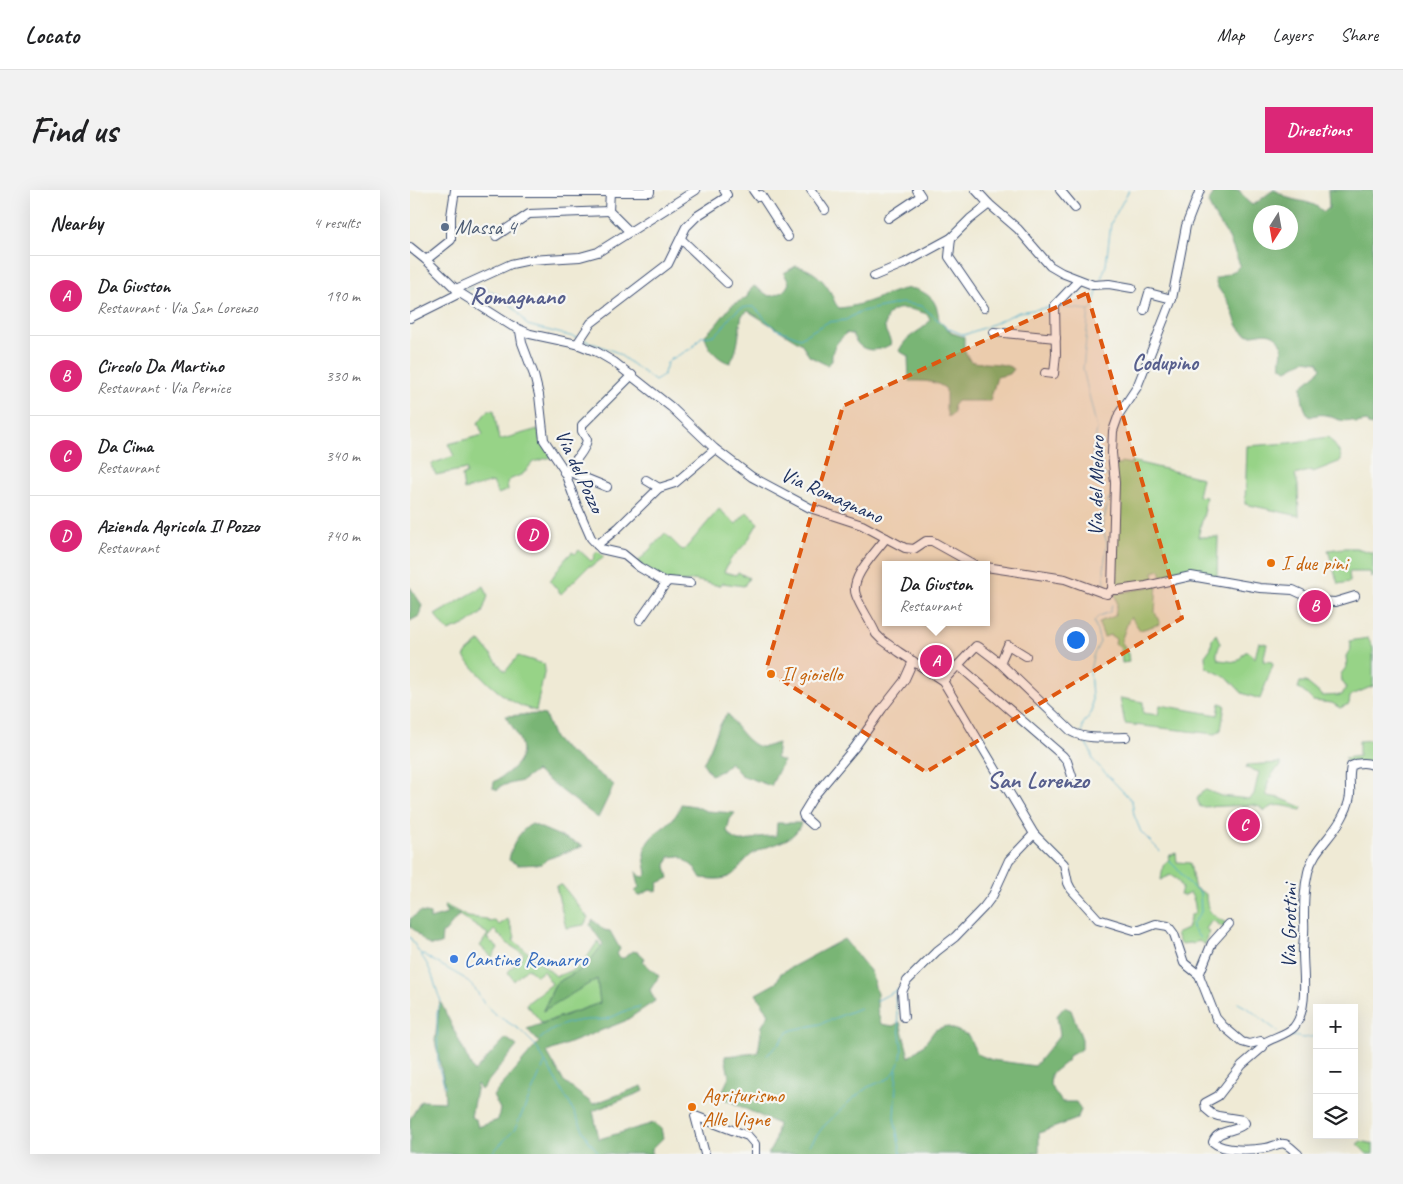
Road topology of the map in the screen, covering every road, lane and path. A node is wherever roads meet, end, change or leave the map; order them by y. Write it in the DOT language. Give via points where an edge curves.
graph roads {
  1 [pos="696,190"];
  2 [pos="724,190"];
  3 [pos="753,190"];
  4 [pos="811,190"];
  5 [pos="917,190"];
  6 [pos="976,190"];
  7 [pos="1060,190"];
  8 [pos="1200,190"];
  9 [pos="455,191"];
  10 [pos="610,191"];
  11 [pos="650,191"];
  12 [pos="989,204"];
  13 [pos="1075,208"];
  14 [pos="825,210"];
  15 [pos="609,211"];
  16 [pos="888,218"];
  17 [pos="630,232"];
  18 [pos="496,236"];
  19 [pos="788,237"];
  20 [pos="951,238"];
  21 [pos="681,240"];
  22 [pos="410,247"];
  23 [pos="426,260"];
  24 [pos="874,276"];
  25 [pos="1079,280"];
  26 [pos="727,283"];
  27 [pos="1132,288"];
  28 [pos="458,291"];
  29 [pos="1172,299"];
  30 [pos="984,308"];
  31 [pos="1144,310"];
  32 [pos="410,318"];
  33 [pos="520,331"];
  34 [pos="994,332"];
  35 [pos="1056,338"];
  36 [pos="579,341"];
  37 [pos="1045,373"];
  38 [pos="632,375"];
  39 [pos="715,449"];
  40 [pos="564,472"];
  41 [pos="646,480"];
  42 [pos="607,487"];
  43 [pos="659,488"];
  44 [pos="886,538"];
  45 [pos="596,545"];
  46 [pos="968,561"];
  47 [pos="990,568"];
  48 [pos="666,583"];
  49 [pos="690,583"];
  50 [pos="1108,592"];
  51 [pos="1355,596"];
  52 [pos="640,620"];
  53 [pos="1026,656"];
  54 [pos="914,661"];
  55 [pos="1000,663"];
  56 [pos="958,665"];
  57 [pos="943,680"];
  58 [pos="1126,737"];
  59 [pos="1373,765"];
  60 [pos="1072,776"];
  61 [pos="812,825"];
  62 [pos="1034,834"];
  63 [pos="1229,924"];
  64 [pos="1199,975"];
  65 [pos="904,1017"];
  66 [pos="1264,1043"];
  67 [pos="705,1154"];
  68 [pos="755,1154"];
  69 [pos="1298,1154"];
  1 -- 17 [label="street"];
  2 -- 21 [label="street" via="727,196 697,216 686,227"];
  3 -- 19 [label="street" via="758,197 761,195"];
  4 -- 14 [label="street"];
  5 -- 16 [label="street" via="921,196"];
  6 -- 12 [label="street"];
  7 -- 13 [label="street"];
  8 -- 29 [label="street, Via del Melaro" via="1186,226"];
  9 -- 10 [label="street"];
  9 -- 23 [label="street" via="450,240"];
  10 -- 11 [label="street"];
  10 -- 15 [label="street"];
  12 -- 20 [label="street"];
  12 -- 25 [label="street" via="1018,229 1050,266"];
  15 -- 17 [label="street"];
  15 -- 18 [label="street" via="529,214"];
  17 -- 28 [label="street" via="587,255 511,264"];
  20 -- 24 [label="street"];
  20 -- 30 [label="street" via="950,261"];
  21 -- 26 [label="street"];
  21 -- 36 [label="street" via="668,264 591,323"];
  22 -- 23 [label="street, Via Romagnano"];
  23 -- 28 [label="street, Via Romagnano"];
  25 -- 27 [label="street"];
  25 -- 35 [label="street" via="1055,305"];
  28 -- 32 [label="street"];
  28 -- 33 [label="street, Via Romagnano"];
  29 -- 31 [label="street" via="1149,293"];
  29 -- 50 [label="street, Via del Melaro" via="1137,387 1119,414 1113,431 1115,483"];
  33 -- 36 [label="street, Via Romagnano"];
  33 -- 40 [label="street, Via del Pozzo" via="537,388 544,440"];
  34 -- 35 [label="street"];
  35 -- 37 [label="street" via="1054,374"];
  36 -- 38 [label="street, Via Romagnano"];
  38 -- 39 [label="street, Via Romagnano"];
  38 -- 40 [label="street" via="582,426 587,440 583,452"];
  39 -- 43 [label="street" via="675,483"];
  39 -- 44 [label="street, Via Romagnano" via="752,477 802,504 862,525"];
  40 -- 42 [label="street"];
  40 -- 45 [label="street, Via del Pozzo"];
  41 -- 43 [label="street"];
  43 -- 45 [label="street"];
  44 -- 46 [label="street, Via Romagnano" via="910,549 932,541"];
  44 -- 54 [label="street" via="860,572 854,590 881,639"];
  45 -- 48 [label="street, Via del Pozzo" via="623,554"];
  47 -- 50 [label="street" via="1059,578"];
  48 -- 49 [label="street"];
  48 -- 52 [label="street"];
  50 -- 51 [label="street" via="1191,576 1260,588 1294,590 1317,601 1335,602"];
  53 -- 55 [label="street" via="1008,645"];
  54 -- 57 [label="street"];
  54 -- 61 [label="street" via="904,681 855,748 814,796 804,814"];
  55 -- 56 [label="street" via="976,646"];
  55 -- 58 [label="street" via="1077,735"];
  56 -- 57 [label="street"];
  56 -- 60 [label="street" via="1063,756"];
  57 -- 62 [label="street"];
  59 -- 66 [label="street, Via Grottini" via="1358,762 1351,766 1348,774 1350,796 1345,811 1332,834 1317,850 1308,872 1303,904 1305,988 1300,1015 1287,1032"];
  62 -- 64 [label="street" via="1064,864 1071,889 1098,919 1134,930 1156,924 1168,926 1184,963"];
  62 -- 65 [label="street" via="1009,860 984,907 907,981 902,992"];
  63 -- 64 [label="street" via="1212,943"];
  64 -- 66 [label="street" via="1216,1018 1223,1026 1242,1042"];
  66 -- 69 [label="street" via="1218,1096 1205,1103 1212,1114 1245,1123 1240,1128 1221,1133 1213,1142 1238,1150 1285,1144"];
  67 -- 68 [label="street" via="696,1116 748,1136 755,1144"];
}
